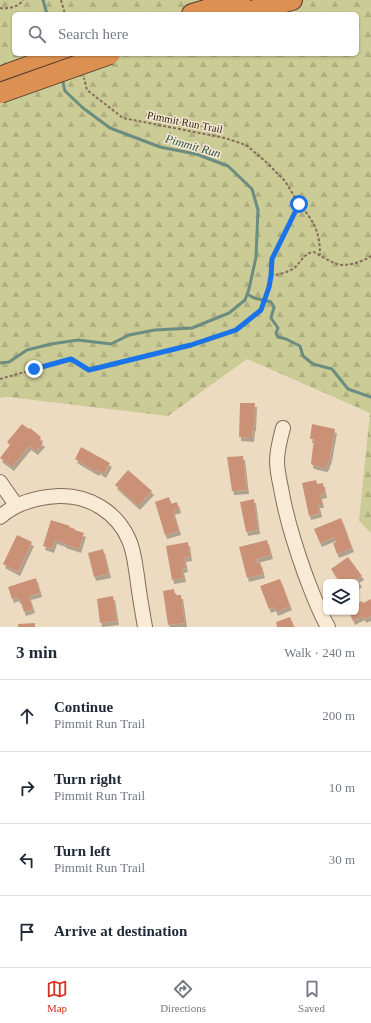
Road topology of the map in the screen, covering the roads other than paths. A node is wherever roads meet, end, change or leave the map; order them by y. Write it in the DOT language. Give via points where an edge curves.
graph roads {
  1 [pos="240,0"];
  2 [pos="292,0"];
  3 [pos="199,12"];
  4 [pos="247,12"];
  5 [pos="57,56"];
  6 [pos="104,56"];
  7 [pos="0,77"];
  8 [pos="0,92"];
  9 [pos="283,428"];
  10 [pos="0,482"];
  11 [pos="16,505"];
  12 [pos="0,517"];
  13 [pos="145,627"];
  14 [pos="328,627"];
  1 -- 3 [label="highway"];
  2 -- 4 [label="highway"];
  5 -- 7 [label="highway"];
  6 -- 8 [label="highway, bridge"];
  9 -- 14 [label="street" via="277,461 285,511 315,600"];
  10 -- 11 [label="street"];
  11 -- 12 [label="street"];
  11 -- 13 [label="street" via="54,496 78,498 92,502 114,518 123,528 132,548"];
}
